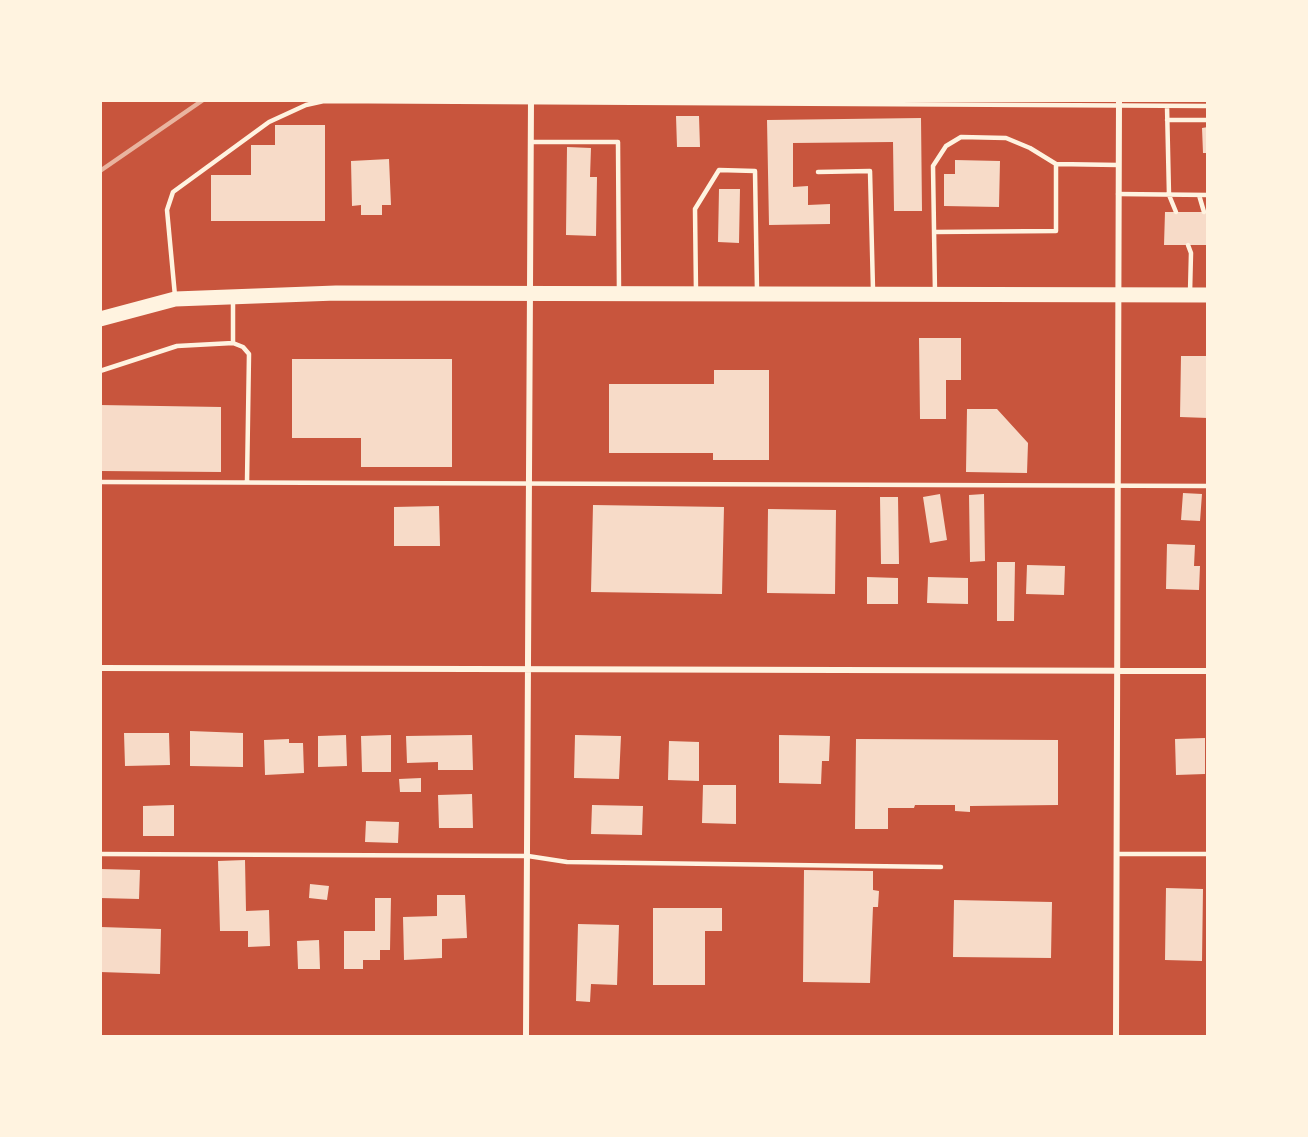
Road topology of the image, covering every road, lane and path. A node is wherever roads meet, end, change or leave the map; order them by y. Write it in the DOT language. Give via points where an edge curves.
graph roads {
  1 [pos="531,102"];
  2 [pos="1119,103"];
  3 [pos="1167,106"];
  4 [pos="1208,106"];
  5 [pos="1167,120"];
  6 [pos="1208,120"];
  7 [pos="531,142"];
  8 [pos="1056,164"];
  9 [pos="1118,165"];
  10 [pos="818,172"];
  11 [pos="1118,194"];
  12 [pos="1169,195"];
  13 [pos="1199,195"];
  14 [pos="1208,195"];
  15 [pos="1176,212"];
  16 [pos="1204,212"];
  17 [pos="934,232"];
  18 [pos="1188,245"];
  19 [pos="531,291"];
  20 [pos="619,292"];
  21 [pos="696,292"];
  22 [pos="757,293"];
  23 [pos="873,293"];
  24 [pos="935,294"];
  25 [pos="1118,295"];
  26 [pos="1190,295"];
  27 [pos="1208,295"];
  28 [pos="233,296"];
  29 [pos="175,299"];
  30 [pos="100,319"];
  31 [pos="233,343"];
  32 [pos="100,371"];
  33 [pos="100,482"];
  34 [pos="247,482"];
  35 [pos="529,483"];
  36 [pos="1118,486"];
  37 [pos="1208,486"];
  38 [pos="100,668"];
  39 [pos="528,669"];
  40 [pos="1208,670"];
  41 [pos="1118,671"];
  42 [pos="100,854"];
  43 [pos="1118,854"];
  44 [pos="1208,854"];
  45 [pos="528,856"];
  46 [pos="941,867"];
  47 [pos="526,1036"];
  48 [pos="1116,1036"];
  1 -- 2 [label="lane"];
  1 -- 7 [label="street"];
  1 -- 29 [label="lane" via="324,101 269,122 200,170 168,201"];
  2 -- 3 [label="lane"];
  2 -- 9 [label="street"];
  3 -- 4 [label="lane"];
  3 -- 5 [label="lane"];
  5 -- 6 [label="lane"];
  5 -- 12 [label="lane"];
  7 -- 19 [label="street"];
  7 -- 20 [label="lane" via="618,142"];
  8 -- 9 [label="lane"];
  8 -- 17 [label="lane" via="1056,231"];
  8 -- 17 [label="lane" via="1006,138 961,137 946,146 933,166"];
  9 -- 11 [label="street"];
  10 -- 23 [label="lane" via="870,171"];
  11 -- 12 [label="lane"];
  11 -- 25 [label="street"];
  12 -- 13 [label="lane"];
  12 -- 15 [label="lane"];
  13 -- 14 [label="lane"];
  13 -- 16 [label="lane"];
  17 -- 24 [label="lane"];
  18 -- 26 [label="lane"];
  19 -- 20 [label="main road"];
  19 -- 28 [label="main road"];
  19 -- 35 [label="street"];
  20 -- 21 [label="main road"];
  21 -- 22 [label="main road"];
  21 -- 22 [label="lane" via="695,209 719,170 755,171"];
  22 -- 23 [label="main road"];
  23 -- 24 [label="main road"];
  24 -- 25 [label="main road"];
  25 -- 26 [label="main road"];
  25 -- 36 [label="street"];
  26 -- 27 [label="main road"];
  28 -- 29 [label="main road"];
  28 -- 31 [label="lane"];
  29 -- 30 [label="main road"];
  31 -- 32 [label="lane" via="177,346"];
  31 -- 34 [label="lane" via="249,354"];
  33 -- 34 [label="lane"];
  34 -- 35 [label="lane"];
  35 -- 36 [label="lane"];
  35 -- 39 [label="street"];
  36 -- 37 [label="lane"];
  36 -- 41 [label="street"];
  38 -- 39 [label="street"];
  39 -- 41 [label="street"];
  39 -- 45 [label="street"];
  40 -- 41 [label="street"];
  41 -- 43 [label="street"];
  42 -- 45 [label="lane"];
  43 -- 44 [label="lane"];
  43 -- 48 [label="street"];
  45 -- 46 [label="lane" via="567,862"];
  45 -- 47 [label="street"];
}
